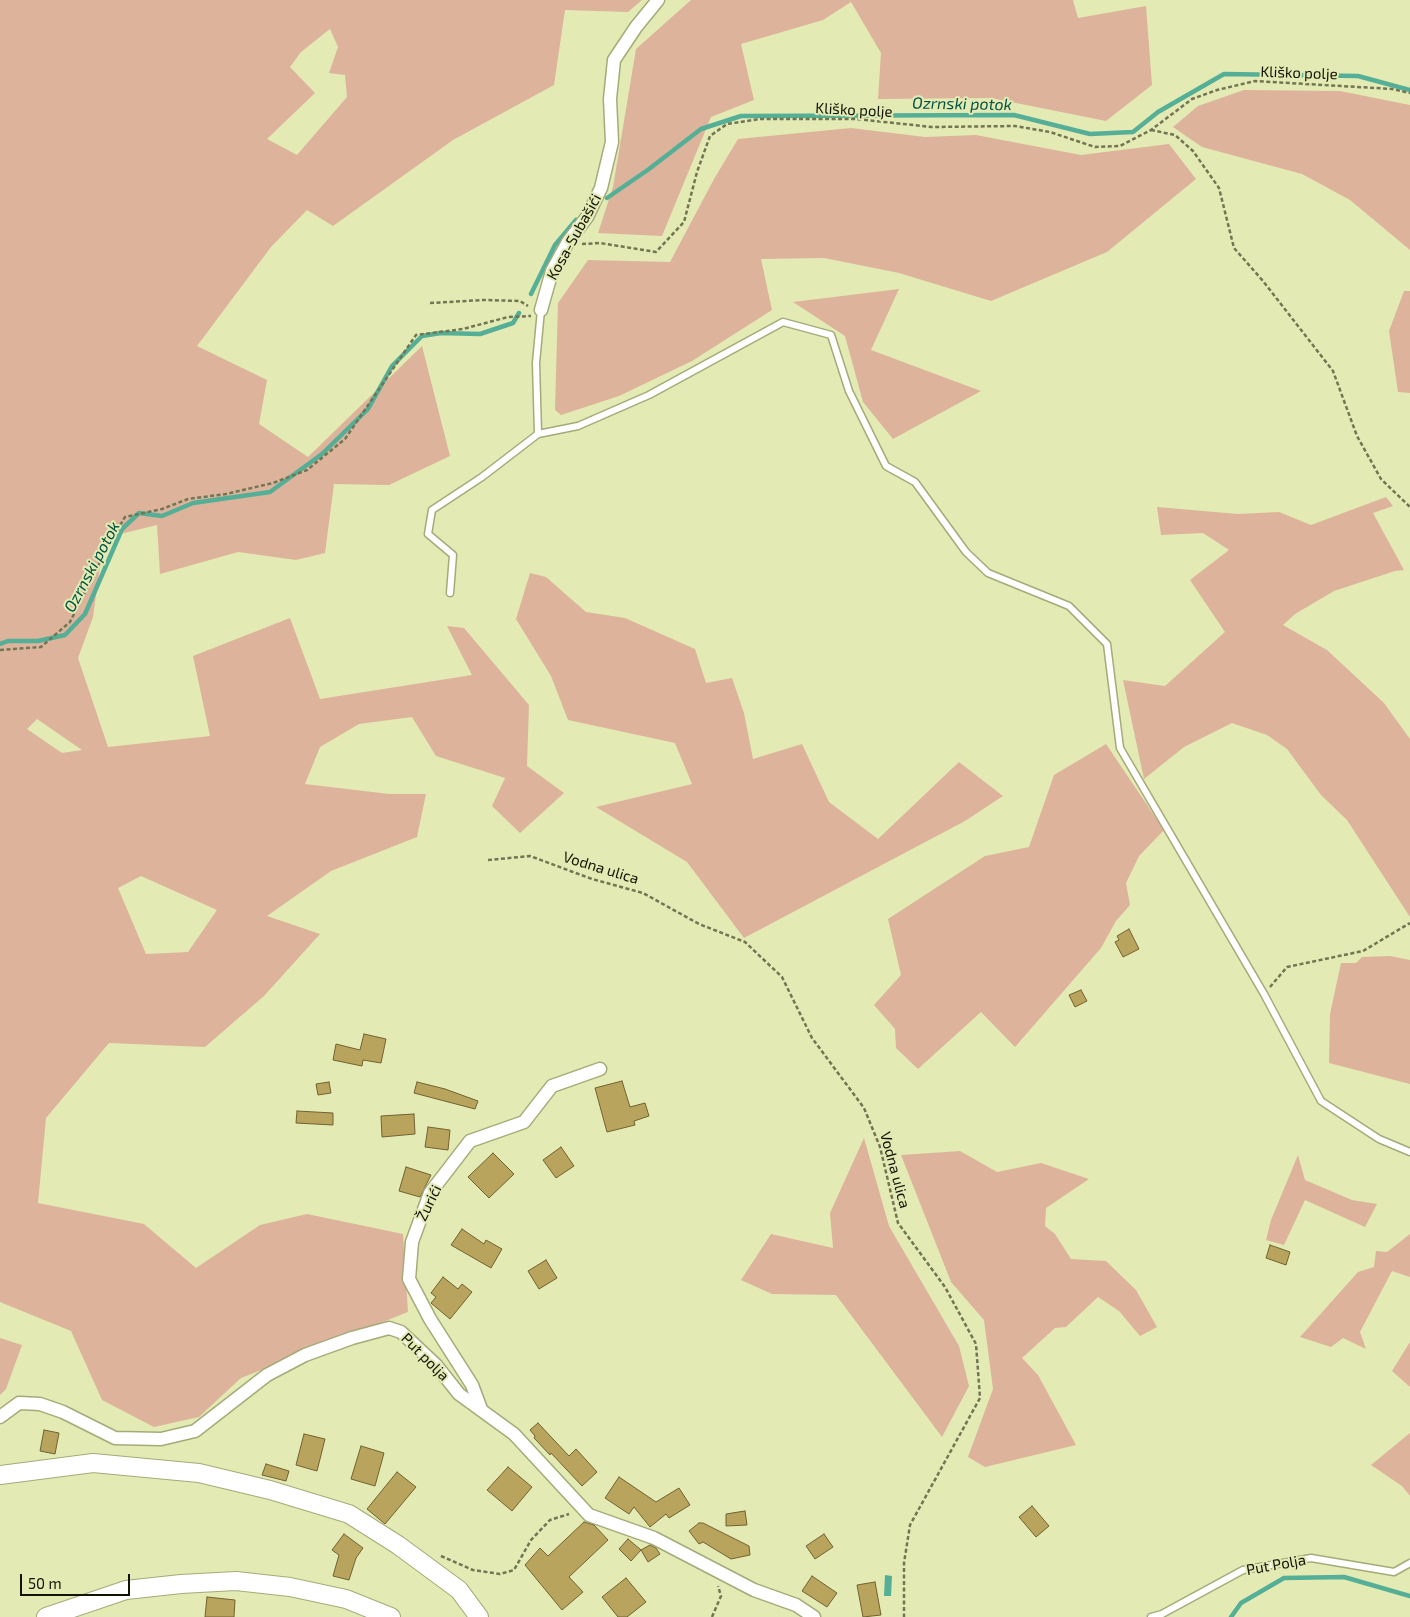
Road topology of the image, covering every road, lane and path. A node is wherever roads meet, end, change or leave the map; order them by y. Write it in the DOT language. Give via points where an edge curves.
graph roads {
  1 [pos="658,0"];
  2 [pos="1410,93"];
  3 [pos="1151,130"];
  4 [pos="568,242"];
  5 [pos="430,303"];
  6 [pos="541,313"];
  7 [pos="538,434"];
  8 [pos="1410,507"];
  9 [pos="450,593"];
  10 [pos="0,650"];
  11 [pos="488,860"];
  12 [pos="1410,923"];
  13 [pos="1264,994"];
  14 [pos="600,1069"];
  15 [pos="1410,1152"];
  16 [pos="481,1409"];
  17 [pos="0,1417"];
  18 [pos="0,1476"];
  19 [pos="589,1515"];
  20 [pos="435,1553"];
  21 [pos="1410,1563"];
  22 [pos="712,1568"];
  23 [pos="46,1617"];
  24 [pos="391,1617"];
  25 [pos="479,1617"];
  26 [pos="712,1617"];
  27 [pos="814,1617"];
  28 [pos="904,1617"];
  29 [pos="1151,1617"];
  1 -- 4 [label="street, Kosa-Subašići" via="614,60 610,151 587,218"];
  2 -- 3 [label="path, Kliško polje" via="1392,89 1255,81 1192,99"];
  3 -- 4 [label="path, Kliško polje" via="1120,146 1095,147 1050,132 1016,126 932,127 856,119 760,119 727,124 710,136 684,222 656,252 600,243"];
  3 -- 8 [label="path" via="1175,134 1204,166 1219,188 1234,248 1333,371 1357,436 1381,479"];
  4 -- 6 [label="street, Kosa-Subašići" via="552,271"];
  5 -- 6 [label="path" via="520,301"];
  6 -- 7 [label="lane" via="536,363"];
  6 -- 10 [label="path" via="416,335 345,439 307,470 273,483 188,499 125,518 108,544 70,622 41,647"];
  7 -- 9 [label="lane" via="432,510 428,534 454,555"];
  7 -- 13 [label="lane" via="578,426 649,395 783,322 831,335 850,391 886,466 916,482 966,552 988,573 1069,606 1107,644 1120,748"];
  11 -- 28 [label="path, Vodna ulica" via="530,856 592,879 643,893 700,924 745,942 782,977 812,1038 864,1108 880,1147 898,1224 945,1287 976,1344 980,1398 910,1525 904,1563"];
  12 -- 13 [label="path" via="1363,951 1287,967"];
  13 -- 15 [label="lane" via="1321,1101 1379,1139"];
  14 -- 16 [label="street, Žurići" via="552,1086 524,1122 470,1141 430,1193 412,1242 409,1279 472,1385"];
  16 -- 17 [label="street, Put polja" via="459,1394 436,1365 401,1332 389,1328 305,1355 267,1374 195,1431 161,1439 115,1438 40,1404 19,1403"];
  16 -- 19 [label="street, Put polja" via="514,1434"];
  18 -- 25 [label="street" via="93,1464 199,1473 270,1490 349,1514 459,1590"];
  19 -- 20 [label="path" via="566,1514 550,1520 531,1540 514,1570 500,1574 473,1570"];
  19 -- 22 [label="street, Put polja" via="654,1538"];
  21 -- 29 [label="lane, Put Polja" via="1394,1572 1311,1558 1242,1570"];
  22 -- 26 [label="path" via="721,1596"];
  22 -- 27 [label="street, Put polja"];
  23 -- 24 [label="street" via="126,1590 236,1582 290,1587 346,1599"];
}
